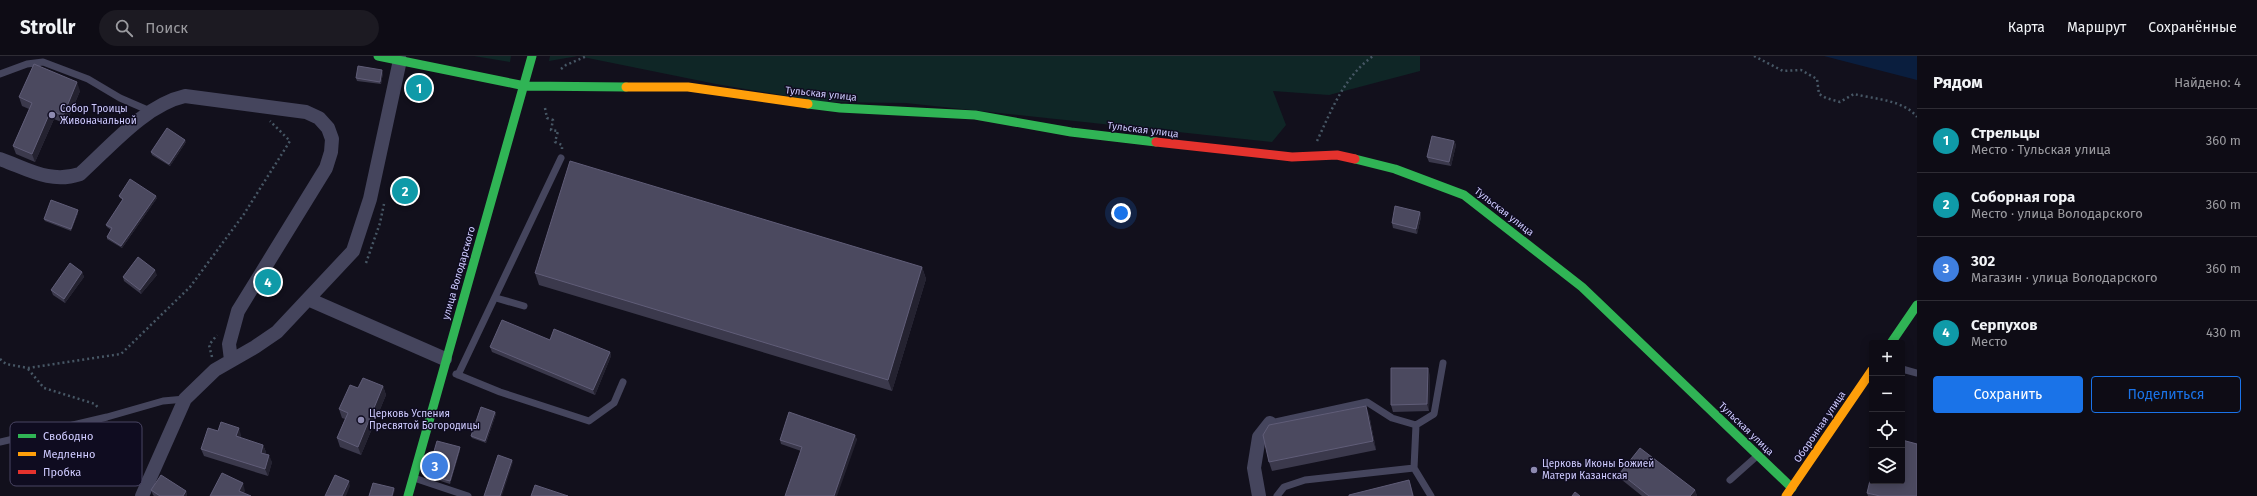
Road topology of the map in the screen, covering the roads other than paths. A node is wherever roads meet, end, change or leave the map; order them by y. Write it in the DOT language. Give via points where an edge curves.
graph roads {
  1 [pos="378,56"];
  2 [pos="532,56"];
  3 [pos="400,60"];
  4 [pos="0,74"];
  5 [pos="525,86"];
  6 [pos="150,111"];
  7 [pos="0,158"];
  8 [pos="561,158"];
  9 [pos="496,298"];
  10 [pos="308,299"];
  11 [pos="1917,305"];
  12 [pos="524,306"];
  13 [pos="1893,340"];
  14 [pos="231,360"];
  15 [pos="1444,363"];
  16 [pos="444,364"];
  17 [pos="1905,370"];
  18 [pos="1917,373"];
  19 [pos="1869,374"];
  20 [pos="458,375"];
  21 [pos="623,382"];
  22 [pos="185,399"];
  23 [pos="86,422"];
  24 [pos="1270,423"];
  25 [pos="1416,425"];
  26 [pos="10,440"];
  27 [pos="0,442"];
  28 [pos="1758,456"];
  29 [pos="1414,468"];
  30 [pos="412,477"];
  31 [pos="1730,480"];
  32 [pos="1792,488"];
  33 [pos="142,496"];
  34 [pos="408,496"];
  35 [pos="468,496"];
  36 [pos="1258,496"];
  37 [pos="1277,496"];
  38 [pos="1431,496"];
  39 [pos="1786,496"];
  1 -- 3 [label="street, Тульская улица"];
  2 -- 5 [label="street, улица Володарского"];
  3 -- 5 [label="street, Тульская улица"];
  3 -- 10 [label="street" via="370,199 353,251"];
  4 -- 6 [label="lane" via="27,64 43,62 88,79 120,98"];
  5 -- 16 [label="street, улица Володарского"];
  5 -- 28 [label="street, Тульская улица" via="688,87 840,108 975,115 1071,132 1186,146 1305,156 1337,155 1395,169 1464,195 1582,287"];
  6 -- 7 [label="street" via="80,174 52,178"];
  6 -- 14 [label="street" via="172,99 185,96 306,112 319,118 328,128 332,139 326,168 238,311 230,344"];
  8 -- 9 [label="lane"];
  9 -- 12 [label="lane"];
  9 -- 20 [label="lane"];
  10 -- 14 [label="street" via="277,332 255,348"];
  10 -- 16 [label="street"];
  11 -- 13 [label="street"];
  14 -- 22 [label="street" via="200,382"];
  15 -- 25 [label="lane" via="1434,414"];
  16 -- 20 [label="lane"];
  16 -- 30 [label="street, улица Володарского"];
  17 -- 18 [label="lane"];
  19 -- 32 [label="street, Оборонная улица"];
  20 -- 21 [label="lane" via="500,392 589,421 614,403"];
  22 -- 23 [label="lane" via="163,401"];
  22 -- 33 [label="street"];
  24 -- 25 [label="lane" via="1367,402 1392,418"];
  24 -- 36 [label="street" via="1259,437 1254,468"];
  25 -- 29 [label="lane"];
  26 -- 27 [label="lane"];
  28 -- 31 [label="lane"];
  28 -- 32 [label="street, Тульская улица"];
  29 -- 37 [label="lane" via="1304,480 1284,487"];
  29 -- 38 [label="lane"];
  30 -- 34 [label="street, улица Володарского"];
  30 -- 35 [label="lane"];
  32 -- 39 [label="street, Оборонная улица"];
}
